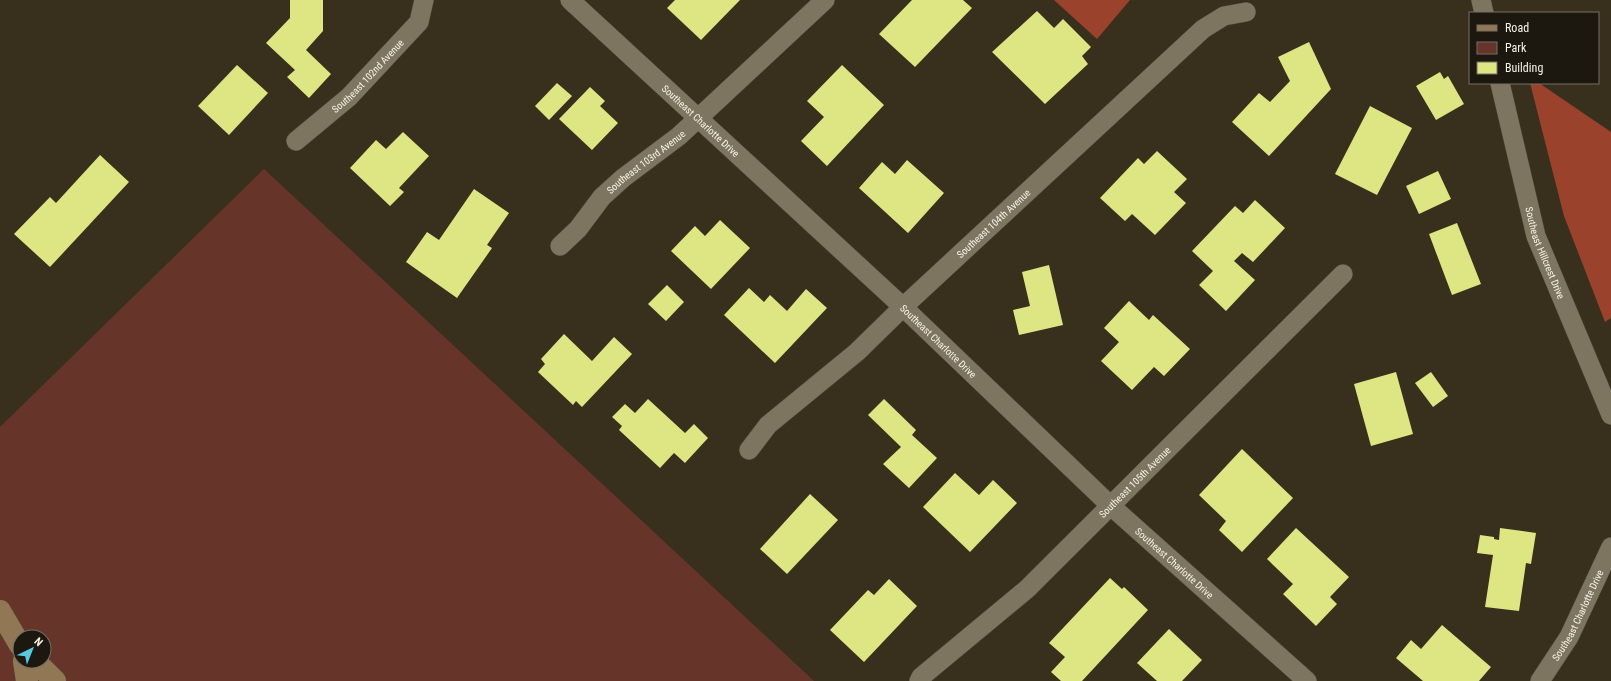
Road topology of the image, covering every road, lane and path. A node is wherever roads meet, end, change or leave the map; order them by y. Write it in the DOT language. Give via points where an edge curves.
graph roads {
  1 [pos="424,0"];
  2 [pos="570,0"];
  3 [pos="825,0"];
  4 [pos="1481,0"];
  5 [pos="1246,12"];
  6 [pos="1484,12"];
  7 [pos="1500,84"];
  8 [pos="699,118"];
  9 [pos="296,141"];
  10 [pos="560,246"];
  11 [pos="1343,274"];
  12 [pos="903,307"];
  13 [pos="1611,415"];
  14 [pos="749,450"];
  15 [pos="1111,506"];
  16 [pos="1611,547"];
  17 [pos="0,611"];
  18 [pos="12,631"];
  19 [pos="25,669"];
  20 [pos="43,669"];
  21 [pos="27,681"];
  22 [pos="55,681"];
  23 [pos="919,681"];
  24 [pos="1307,681"];
  25 [pos="1540,681"];
  1 -- 9 [label="street, Southeast 102nd Avenue" via="419,22 349,97"];
  2 -- 8 [label="street, Southeast Charlotte Drive"];
  3 -- 8 [label="street, Southeast 103rd Avenue"];
  4 -- 6 [label="street"];
  5 -- 12 [label="street, Southeast 104th Avenue" via="1224,16 1203,29"];
  7 -- 13 [label="street, Southeast Hillcrest Drive" via="1536,236"];
  8 -- 10 [label="street, Southeast 103rd Avenue" via="602,197 578,230"];
  8 -- 12 [label="street, Southeast Charlotte Drive"];
  11 -- 15 [label="street, Southeast 105th Avenue"];
  12 -- 14 [label="street, Southeast 104th Avenue" via="857,352 768,424"];
  12 -- 15 [label="street, Southeast Charlotte Drive"];
  15 -- 23 [label="street, Southeast 105th Avenue" via="1027,589"];
  15 -- 24 [label="street, Southeast Charlotte Drive"];
  16 -- 25 [label="street, Southeast Charlotte Drive" via="1569,637"];
  17 -- 18 [label="street"];
  19 -- 21 [label="street"];
  20 -- 22 [label="street"];
}
